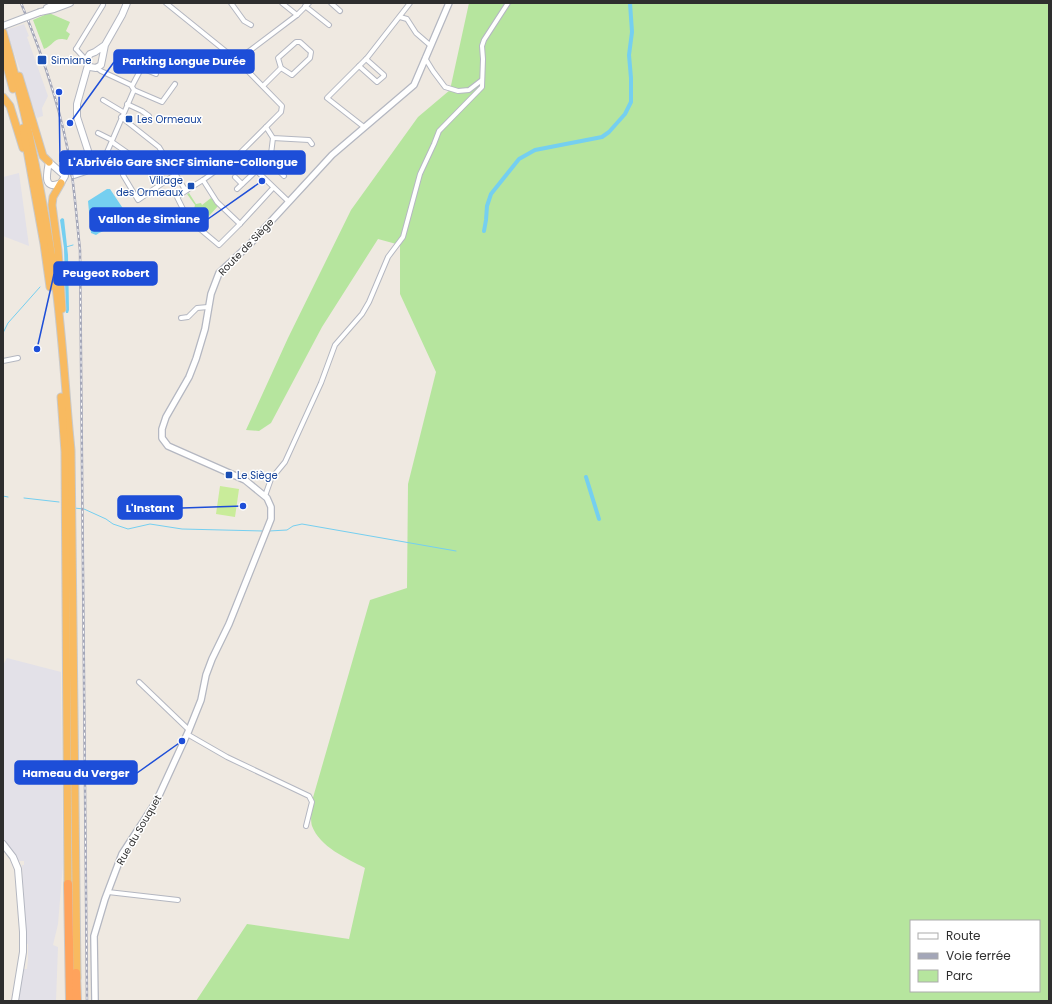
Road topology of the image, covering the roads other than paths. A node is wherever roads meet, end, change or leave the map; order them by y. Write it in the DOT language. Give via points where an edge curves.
graph roads {
  1 [pos="58,3"];
  2 [pos="64,3"];
  3 [pos="70,3"];
  4 [pos="127,3"];
  5 [pos="166,3"];
  6 [pos="231,3"];
  7 [pos="282,3"];
  8 [pos="331,3"];
  9 [pos="410,3"];
  10 [pos="449,3"];
  11 [pos="508,3"];
  12 [pos="102,5"];
  13 [pos="307,5"];
  14 [pos="54,9"];
  15 [pos="340,11"];
  16 [pos="40,12"];
  17 [pos="297,15"];
  18 [pos="400,17"];
  19 [pos="251,24"];
  20 [pos="329,25"];
  21 [pos="3,27"];
  22 [pos="3,32"];
  23 [pos="104,45"];
  24 [pos="431,46"];
  25 [pos="76,49"];
  26 [pos="3,52"];
  27 [pos="92,53"];
  28 [pos="425,58"];
  29 [pos="366,59"];
  30 [pos="238,62"];
  31 [pos="87,63"];
  32 [pos="99,64"];
  33 [pos="359,66"];
  34 [pos="281,68"];
  35 [pos="156,74"];
  36 [pos="482,80"];
  37 [pos="84,82"];
  38 [pos="175,84"];
  39 [pos="263,86"];
  40 [pos="133,88"];
  41 [pos="3,97"];
  42 [pos="103,100"];
  43 [pos="127,104"];
  44 [pos="123,112"];
  45 [pos="149,116"];
  46 [pos="121,117"];
  47 [pos="266,127"];
  48 [pos="364,127"];
  49 [pos="98,133"];
  50 [pos="273,138"];
  51 [pos="112,141"];
  52 [pos="312,144"];
  53 [pos="239,154"];
  54 [pos="49,162"];
  55 [pos="101,166"];
  56 [pos="256,171"];
  57 [pos="176,174"];
  58 [pos="70,175"];
  59 [pos="284,176"];
  60 [pos="235,177"];
  61 [pos="202,180"];
  62 [pos="61,183"];
  63 [pos="242,184"];
  64 [pos="34,187"];
  65 [pos="274,188"];
  66 [pos="237,189"];
  67 [pos="187,190"];
  68 [pos="288,201"];
  69 [pos="240,224"];
  70 [pos="208,307"];
  71 [pos="181,318"];
  72 [pos="18,358"];
  73 [pos="3,361"];
  74 [pos="66,401"];
  75 [pos="265,496"];
  76 [pos="139,682"];
  77 [pos="188,732"];
  78 [pos="306,826"];
  79 [pos="3,844"];
  80 [pos="68,884"];
  81 [pos="108,892"];
  82 [pos="178,900"];
  83 [pos="76,973"];
  84 [pos="15,1001"];
  85 [pos="69,1001"];
  86 [pos="77,1001"];
  87 [pos="80,1001"];
  88 [pos="95,1001"];
  1 -- 16 [label="main road"];
  2 -- 14 [label="street"];
  3 -- 14 [label="main road"];
  4 -- 23 [label="main road"];
  5 -- 30 [label="street"];
  6 -- 19 [label="street" via="244,21"];
  7 -- 17 [label="street"];
  8 -- 15 [label="street"];
  9 -- 18 [label="street"];
  10 -- 24 [label="street, Route de Siège"];
  11 -- 36 [label="street" via="484,40"];
  12 -- 25 [label="street"];
  13 -- 17 [label="street"];
  13 -- 20 [label="street"];
  14 -- 16 [label="main road"];
  16 -- 21 [label="main road, bridge"];
  17 -- 30 [label="street"];
  18 -- 24 [label="street" via="407,19 416,33"];
  18 -- 29 [label="street"];
  21 -- 54 [label="highway" via="43,156"];
  22 -- 74 [label="highway" via="32,146 52,258"];
  23 -- 27 [label="main road"];
  23 -- 32 [label="main road"];
  24 -- 28 [label="street, Route de Siège"];
  25 -- 27 [label="street"];
  25 -- 31 [label="street"];
  26 -- 64 [label="highway" via="23,130"];
  27 -- 31 [label="main road"];
  27 -- 32 [label="main road" via="99,54"];
  28 -- 36 [label="street" via="445,87 458,91 469,90"];
  28 -- 48 [label="street, Route de Siège" via="414,85"];
  29 -- 33 [label="street"];
  29 -- 33 [label="street" via="384,74 377,82"];
  30 -- 39 [label="street"];
  31 -- 32 [label="main road"];
  31 -- 37 [label="main road"];
  32 -- 37 [label="main road"];
  32 -- 40 [label="street" via="100,71"];
  33 -- 48 [label="street" via="327,98"];
  34 -- 34 [label="street" via="292,75 310,58 311,52 300,42 292,44 278,58"];
  34 -- 39 [label="street"];
  35 -- 40 [label="street" via="142,69"];
  36 -- 75 [label="street" via="482,87 439,131 420,174 403,237 388,257 362,314 335,345 296,440 285,462 270,479"];
  37 -- 58 [label="main road" via="78,98 77,117 91,160 86,171"];
  38 -- 40 [label="street" via="162,102"];
  39 -- 47 [label="street" via="282,106 281,112"];
  40 -- 43 [label="street"];
  41 -- 64 [label="highway" via="10,106"];
  42 -- 44 [label="street"];
  43 -- 44 [label="street"];
  43 -- 45 [label="street"];
  44 -- 46 [label="street"];
  46 -- 51 [label="street"];
  46 -- 57 [label="street" via="155,143"];
  47 -- 50 [label="street"];
  47 -- 53 [label="street"];
  48 -- 68 [label="street, Route de Siège" via="332,155"];
  49 -- 51 [label="street"];
  50 -- 52 [label="street" via="309,140"];
  50 -- 59 [label="street" via="270,162"];
  51 -- 55 [label="street"];
  51 -- 57 [label="street" via="132,156 123,175 138,200"];
  53 -- 56 [label="street"];
  53 -- 61 [label="street"];
  54 -- 58 [label="main road"];
  54 -- 62 [label="main road" via="47,182 55,186"];
  56 -- 63 [label="street"];
  56 -- 65 [label="street"];
  57 -- 67 [label="street"];
  58 -- 62 [label="main road"];
  60 -- 63 [label="street"];
  61 -- 67 [label="street"];
  61 -- 69 [label="street" via="217,202"];
  62 -- 74 [label="highway" via="53,197 52,205 59,258"];
  63 -- 66 [label="street"];
  64 -- 80 [label="highway" via="52,301 65,452"];
  65 -- 68 [label="street"];
  65 -- 69 [label="street"];
  67 -- 69 [label="street" via="177,198 188,219 219,245"];
  68 -- 70 [label="street, Route de Siège" via="250,244 219,273"];
  70 -- 71 [label="street" via="200,307 188,317"];
  70 -- 75 [label="street, Route de Siège" via="205,329 196,359 166,417 162,438 168,446 245,480"];
  72 -- 73 [label="street"];
  74 -- 83 [label="highway" via="71,450"];
  75 -- 77 [label="street, Rue du Souquet" via="271,508 271,519 212,659 201,700"];
  76 -- 77 [label="street"];
  77 -- 78 [label="street" via="227,757 309,796 312,802"];
  77 -- 81 [label="street, Rue du Souquet" via="156,802 122,854"];
  79 -- 84 [label="main road" via="18,869 23,943"];
  80 -- 85 [label="highway"];
  81 -- 82 [label="street"];
  81 -- 88 [label="street, Rue du Souquet" via="94,936"];
  83 -- 86 [label="highway"];
  83 -- 87 [label="highway"];
}
